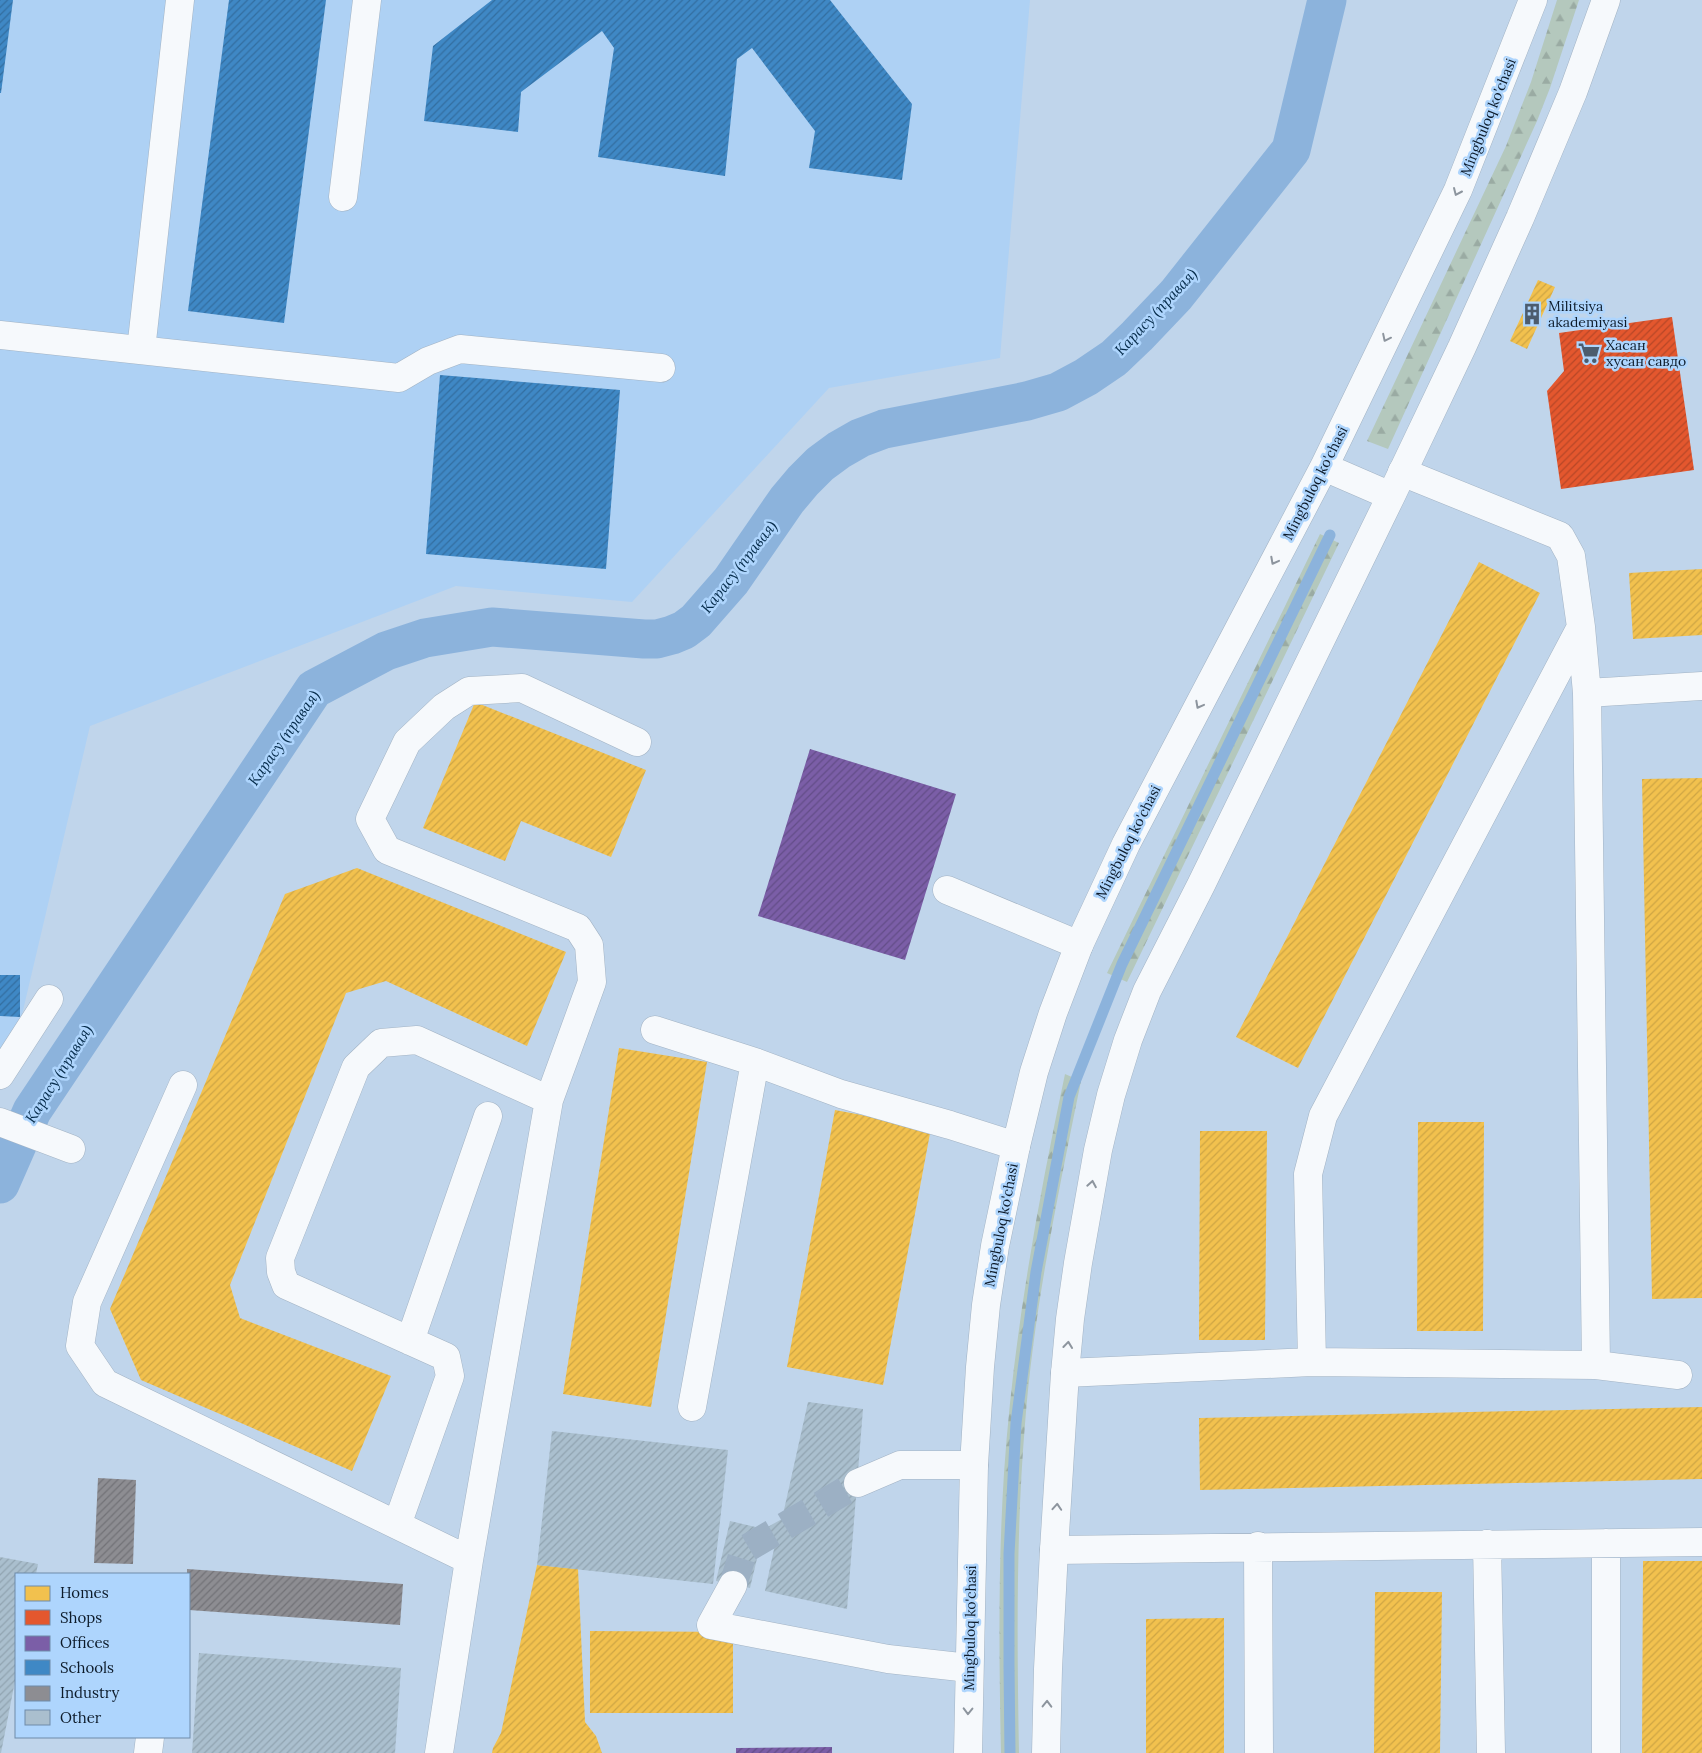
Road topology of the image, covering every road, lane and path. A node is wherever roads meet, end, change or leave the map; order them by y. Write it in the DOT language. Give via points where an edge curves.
graph roads {
  1 [pos="180,0"];
  2 [pos="367,0"];
  3 [pos="1533,0"];
  4 [pos="1606,0"];
  5 [pos="343,197"];
  6 [pos="0,335"];
  7 [pos="141,350"];
  8 [pos="661,368"];
  9 [pos="1324,466"];
  10 [pos="1402,472"];
  11 [pos="1391,496"];
  12 [pos="1581,627"];
  13 [pos="1702,686"];
  14 [pos="1587,693"];
  15 [pos="637,742"];
  16 [pos="947,890"];
  17 [pos="1079,945"];
  18 [pos="49,999"];
  19 [pos="655,1030"];
  20 [pos="755,1062"];
  21 [pos="0,1075"];
  22 [pos="183,1084"];
  23 [pos="549,1100"];
  24 [pos="488,1116"];
  25 [pos="0,1122"];
  26 [pos="1016,1146"];
  27 [pos="71,1149"];
  28 [pos="410,1341"];
  29 [pos="1312,1362"];
  30 [pos="1596,1365"];
  31 [pos="1065,1373"];
  32 [pos="1678,1375"];
  33 [pos="692,1407"];
  34 [pos="974,1464"];
  35 [pos="858,1483"];
  36 [pos="397,1525"];
  37 [pos="1702,1542"];
  38 [pos="1606,1543"];
  39 [pos="1487,1544"];
  40 [pos="1258,1546"];
  41 [pos="1054,1550"];
  42 [pos="469,1560"];
  43 [pos="733,1584"];
  44 [pos="969,1668"];
  45 [pos="150,1738"];
  46 [pos="148,1753"];
  47 [pos="439,1753"];
  48 [pos="968,1753"];
  49 [pos="1046,1753"];
  50 [pos="1259,1753"];
  51 [pos="1491,1753"];
  52 [pos="1606,1753"];
  1 -- 7 [label="main road"];
  2 -- 5 [label="main road"];
  3 -- 9 [label="main road, Mingbuloq ko'chasi, one-way" via="1458,190"];
  4 -- 10 [label="main road" via="1573,92 1524,210"];
  6 -- 7 [label="main road"];
  7 -- 8 [label="main road" via="399,378 460,348"];
  9 -- 11 [label="main road"];
  9 -- 17 [label="main road, Mingbuloq ko'chasi, one-way" via="1126,844"];
  10 -- 11 [label="main road"];
  10 -- 12 [label="main road" via="1560,536 1571,556"];
  31 -- 11 [label="main road, one-way" via="1078,1263 1098,1150 1131,1032 1147,991"];
  12 -- 14 [label="main road"];
  12 -- 29 [label="main road" via="1323,1116 1308,1174"];
  13 -- 14 [label="main road"];
  14 -- 30 [label="main road"];
  15 -- 23 [label="main road" via="522,688 468,691 444,707 406,742 370,818 387,850 578,928 589,945 592,982"];
  16 -- 17 [label="main road"];
  17 -- 26 [label="main road, Mingbuloq ko'chasi" via="1034,1072"];
  18 -- 21 [label="main road"];
  19 -- 20 [label="main road"];
  20 -- 26 [label="main road" via="842,1094"];
  20 -- 33 [label="main road"];
  22 -- 36 [label="main road" via="87,1302 80,1346 105,1383"];
  23 -- 28 [label="main road" via="417,1040 381,1043 356,1067 280,1258 281,1272 286,1285"];
  23 -- 42 [label="main road"];
  24 -- 28 [label="main road"];
  25 -- 27 [label="main road"];
  26 -- 34 [label="main road, Mingbuloq ko'chasi" via="986,1305"];
  28 -- 36 [label="main road" via="446,1357 450,1376"];
  29 -- 30 [label="main road"];
  29 -- 31 [label="main road"];
  30 -- 32 [label="main road"];
  41 -- 31 [label="main road, one-way"];
  34 -- 35 [label="main road" via="900,1465"];
  34 -- 44 [label="main road, Mingbuloq ko'chasi"];
  36 -- 42 [label="main road"];
  37 -- 38 [label="main road"];
  38 -- 39 [label="main road"];
  38 -- 52 [label="main road"];
  39 -- 40 [label="main road"];
  39 -- 51 [label="main road"];
  40 -- 41 [label="main road"];
  40 -- 50 [label="main road"];
  49 -- 41 [label="main road, one-way"];
  42 -- 47 [label="main road"];
  43 -- 44 [label="main road" via="711,1625 888,1659"];
  44 -- 48 [label="main road, Mingbuloq ko'chasi, one-way"];
  45 -- 46 [label="main road"];
}
